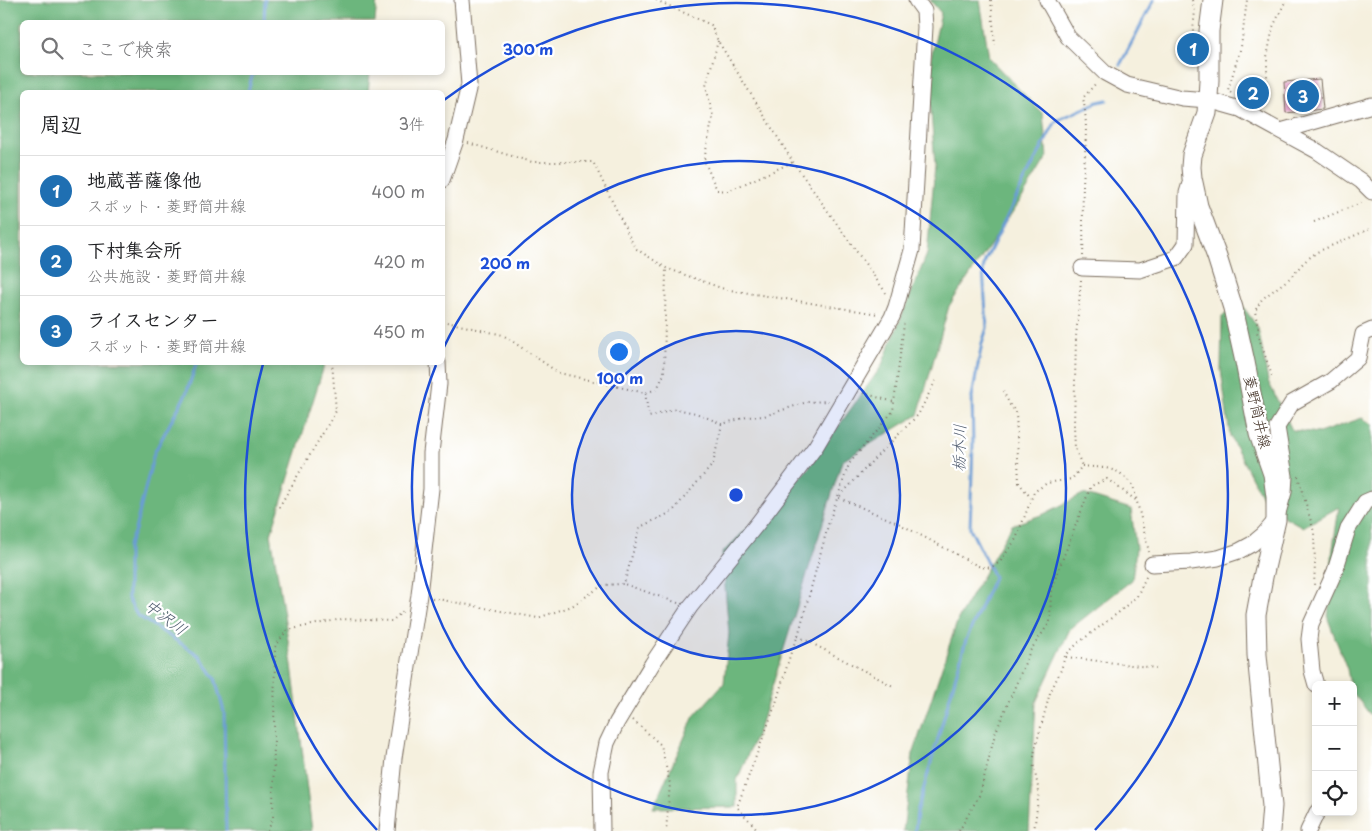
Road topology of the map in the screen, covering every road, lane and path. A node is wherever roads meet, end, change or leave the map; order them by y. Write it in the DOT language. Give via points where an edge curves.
graph roads {
  1 [pos="462,0"];
  2 [pos="656,0"];
  3 [pos="916,0"];
  4 [pos="991,0"];
  5 [pos="1047,0"];
  6 [pos="1212,0"];
  7 [pos="1247,0"];
  8 [pos="1286,0"];
  9 [pos="718,41"];
  10 [pos="995,45"];
  11 [pos="1105,73"];
  12 [pos="1232,94"];
  13 [pos="1208,100"];
  14 [pos="1372,105"];
  15 [pos="1262,121"];
  16 [pos="1281,131"];
  17 [pos="456,140"];
  18 [pos="793,162"];
  19 [pos="445,171"];
  20 [pos="1192,178"];
  21 [pos="1368,197"];
  22 [pos="1314,222"];
  23 [pos="1372,228"];
  24 [pos="666,268"];
  25 [pos="1082,268"];
  26 [pos="897,314"];
  27 [pos="445,322"];
  28 [pos="1372,330"];
  29 [pos="332,365"];
  30 [pos="438,365"];
  31 [pos="1272,376"];
  32 [pos="936,380"];
  33 [pos="1002,391"];
  34 [pos="645,393"];
  35 [pos="845,395"];
  36 [pos="894,402"];
  37 [pos="722,424"];
  38 [pos="1082,466"];
  39 [pos="1298,475"];
  40 [pos="838,498"];
  41 [pos="1031,499"];
  42 [pos="1372,499"];
  43 [pos="1137,501"];
  44 [pos="279,507"];
  45 [pos="1276,520"];
  46 [pos="1152,564"];
  47 [pos="624,584"];
  48 [pos="1313,589"];
  49 [pos="419,595"];
  50 [pos="690,608"];
  51 [pos="798,636"];
  52 [pos="1065,656"];
  53 [pos="1156,668"];
  54 [pos="1315,681"];
  55 [pos="895,687"];
  56 [pos="624,712"];
  57 [pos="1315,816"];
  58 [pos="268,831"];
  59 [pos="387,831"];
  60 [pos="602,831"];
  61 [pos="666,831"];
  62 [pos="759,831"];
  63 [pos="959,831"];
  64 [pos="1034,831"];
  65 [pos="1270,831"];
  66 [pos="1308,831"];
  1 -- 17 [label="street" via="469,85"];
  2 -- 9 [label="path" via="711,25"];
  3 -- 26 [label="street" via="924,11 925,27 912,250"];
  4 -- 10 [label="path"];
  5 -- 11 [label="street" via="1068,37"];
  6 -- 13 [label="main road, 菱野筒井線"];
  7 -- 12 [label="path" via="1241,47 1228,90"];
  8 -- 15 [label="path" via="1273,27"];
  9 -- 18 [label="path"];
  9 -- 18 [label="path" via="706,86 713,116 704,160 716,190 728,191"];
  11 -- 13 [label="street" via="1132,87"];
  11 -- 25 [label="path" via="1083,98 1087,114"];
  13 -- 15 [label="street" via="1240,109"];
  13 -- 20 [label="main road, 菱野筒井線" via="1207,113 1192,154"];
  14 -- 16 [label="street"];
  15 -- 16 [label="street"];
  16 -- 21 [label="street" via="1318,151 1361,181"];
  17 -- 19 [label="street"];
  17 -- 24 [label="path" via="532,162 593,162 635,248"];
  18 -- 26 [label="path"];
  20 -- 25 [label="street" via="1187,193 1186,244 1176,258 1140,270"];
  20 -- 45 [label="main road, 菱野筒井線" via="1198,206 1233,308 1260,434 1273,474"];
  21 -- 22 [label="path"];
  23 -- 31 [label="path" via="1317,252 1262,299 1255,311 1257,332"];
  24 -- 26 [label="path" via="724,289"];
  24 -- 34 [label="path" via="664,374 657,389"];
  25 -- 38 [label="path" via="1076,337 1074,426 1074,448"];
  26 -- 35 [label="street"];
  26 -- 36 [label="path"];
  27 -- 34 [label="path" via="503,335 559,373"];
  28 -- 45 [label="street" via="1363,334 1358,358 1331,381 1292,403 1277,427 1285,476"];
  29 -- 44 [label="path" via="336,411"];
  30 -- 49 [label="street" via="431,489"];
  32 -- 40 [label="path" via="918,415"];
  33 -- 41 [label="path" via="1016,412 1019,483"];
  34 -- 37 [label="path" via="649,417 676,409"];
  35 -- 36 [label="path"];
  35 -- 37 [label="path"];
  35 -- 50 [label="street" via="816,446"];
  36 -- 40 [label="path" via="893,411 849,464"];
  37 -- 47 [label="path" via="712,464 672,512 640,528"];
  38 -- 41 [label="path" via="1072,480 1047,483 1034,492"];
  38 -- 43 [label="path" via="1118,472 1134,485"];
  39 -- 48 [label="path" via="1314,532"];
  40 -- 41 [label="path" via="898,523 986,568 1000,562 1016,539"];
  40 -- 51 [label="path"];
  42 -- 54 [label="street" via="1365,502 1348,529 1335,571 1311,624 1309,639"];
  43 -- 46 [label="path"];
  43 -- 63 [label="path" via="1107,479 1090,486 1051,589 1050,622 1030,651 995,734 980,794"];
  45 -- 46 [label="street" via="1252,544 1225,556"];
  45 -- 65 [label="main road, 菱野筒井線" via="1256,615 1272,806"];
  46 -- 52 [label="path" via="1137,596"];
  47 -- 49 [label="path" via="603,585 572,606 538,618"];
  47 -- 50 [label="path"];
  49 -- 58 [label="path" via="392,621 342,619 287,630 275,647 273,817"];
  49 -- 59 [label="street" via="394,758"];
  50 -- 56 [label="street"];
  51 -- 55 [label="path"];
  51 -- 62 [label="path" via="737,807"];
  52 -- 53 [label="path"];
  52 -- 64 [label="path" via="1050,693 1035,749 1033,763 1039,792"];
  56 -- 60 [label="street" via="606,743 601,772"];
  56 -- 61 [label="path" via="661,745 670,784"];
  57 -- 66 [label="street"];
}
